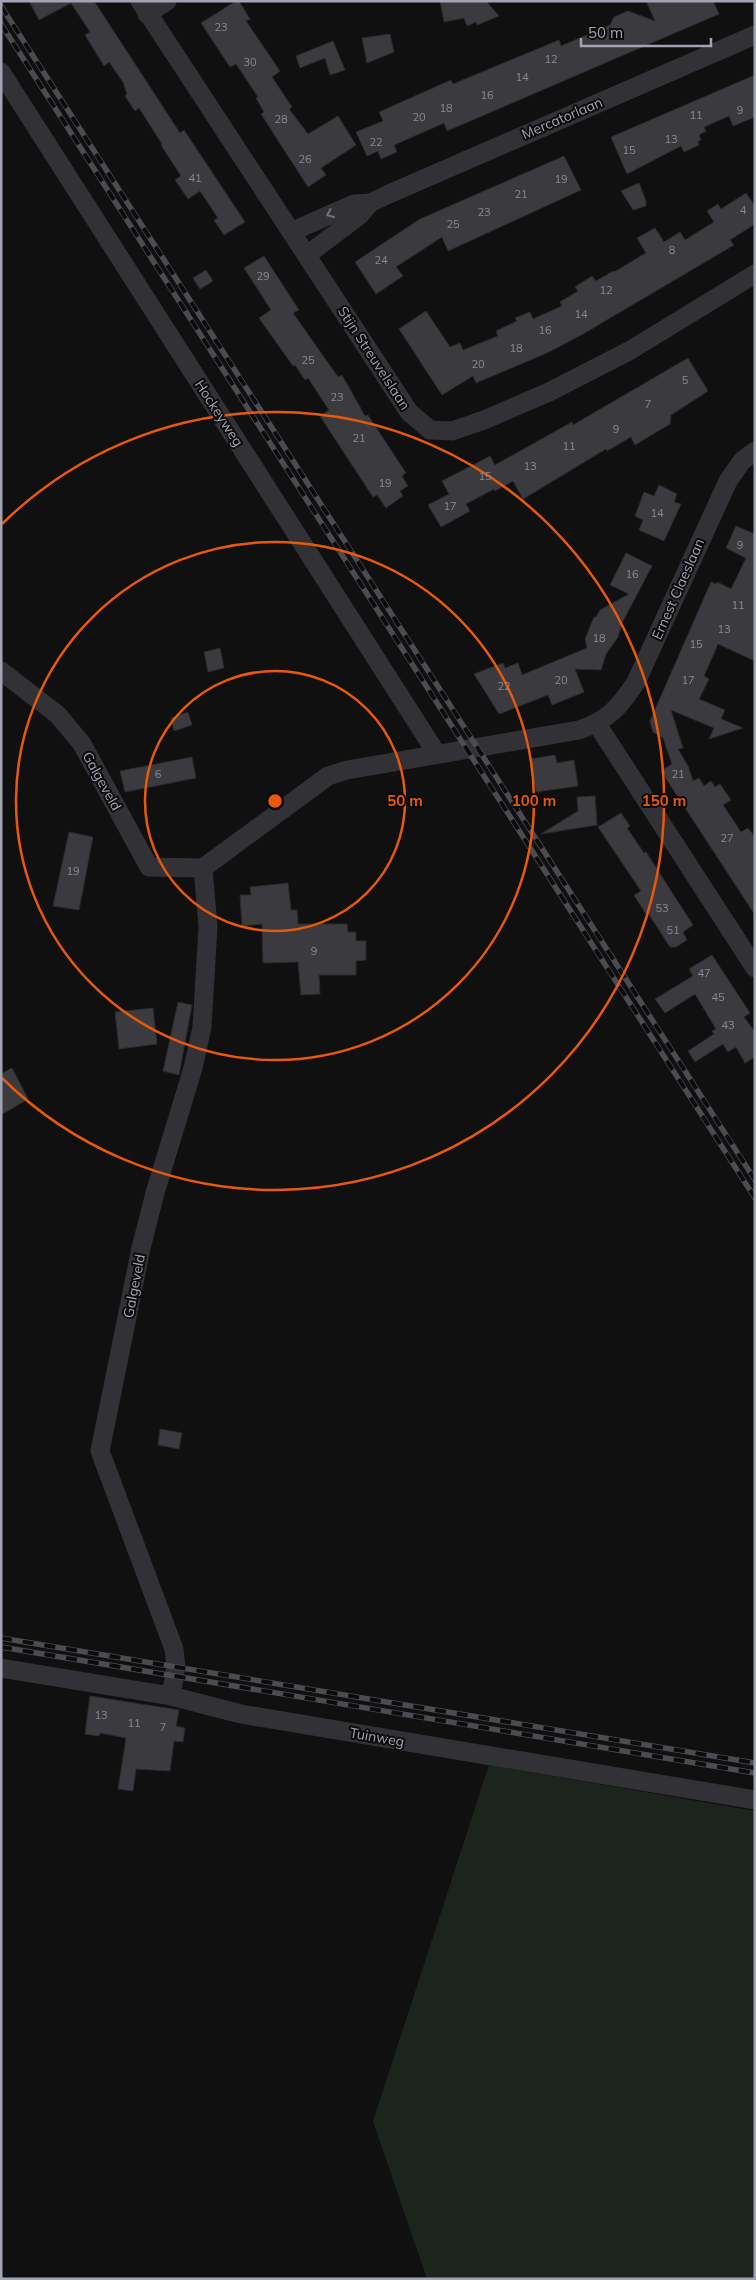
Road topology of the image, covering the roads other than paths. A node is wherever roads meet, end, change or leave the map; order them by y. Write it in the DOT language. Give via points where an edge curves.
graph roads {
  1 [pos="167,1"];
  2 [pos="144,8"];
  3 [pos="755,34"];
  4 [pos="1,72"];
  5 [pos="370,204"];
  6 [pos="291,232"];
  7 [pos="307,255"];
  8 [pos="755,274"];
  9 [pos="755,451"];
  10 [pos="1,671"];
  11 [pos="597,724"];
  12 [pos="437,754"];
  13 [pos="203,868"];
  14 [pos="755,968"];
  15 [pos="1,1668"];
  16 [pos="171,1696"];
  17 [pos="755,1800"];
  1 -- 2 [label="street"];
  2 -- 6 [label="street, Stijn Streuvelslaan"];
  3 -- 5 [label="street, Mercatorlaan"];
  4 -- 12 [label="street, Hockeyweg"];
  5 -- 6 [label="street, Mercatorlaan, one-way" via="354,204"];
  5 -- 7 [label="street, Mercatorlaan"];
  6 -- 7 [label="street, Stijn Streuvelslaan"];
  7 -- 8 [label="street, Stijn Streuvelslaan" via="409,412 430,430 452,431 549,392 621,355"];
  9 -- 11 [label="street, Ernest Claeslaan" via="742,461 728,481 636,682 614,712"];
  10 -- 13 [label="street, Galgeveld" via="72,729 149,867"];
  11 -- 12 [label="street, Ernest Claeslaan" via="579,730"];
  11 -- 14 [label="street"];
  12 -- 13 [label="street" via="328,776"];
  13 -- 16 [label="street, Galgeveld" via="208,927 202,1027 141,1248 100,1451 174,1649 176,1667"];
  15 -- 16 [label="street, Tuinweg"];
  16 -- 17 [label="street, Tuinweg" via="241,1714"];
}
